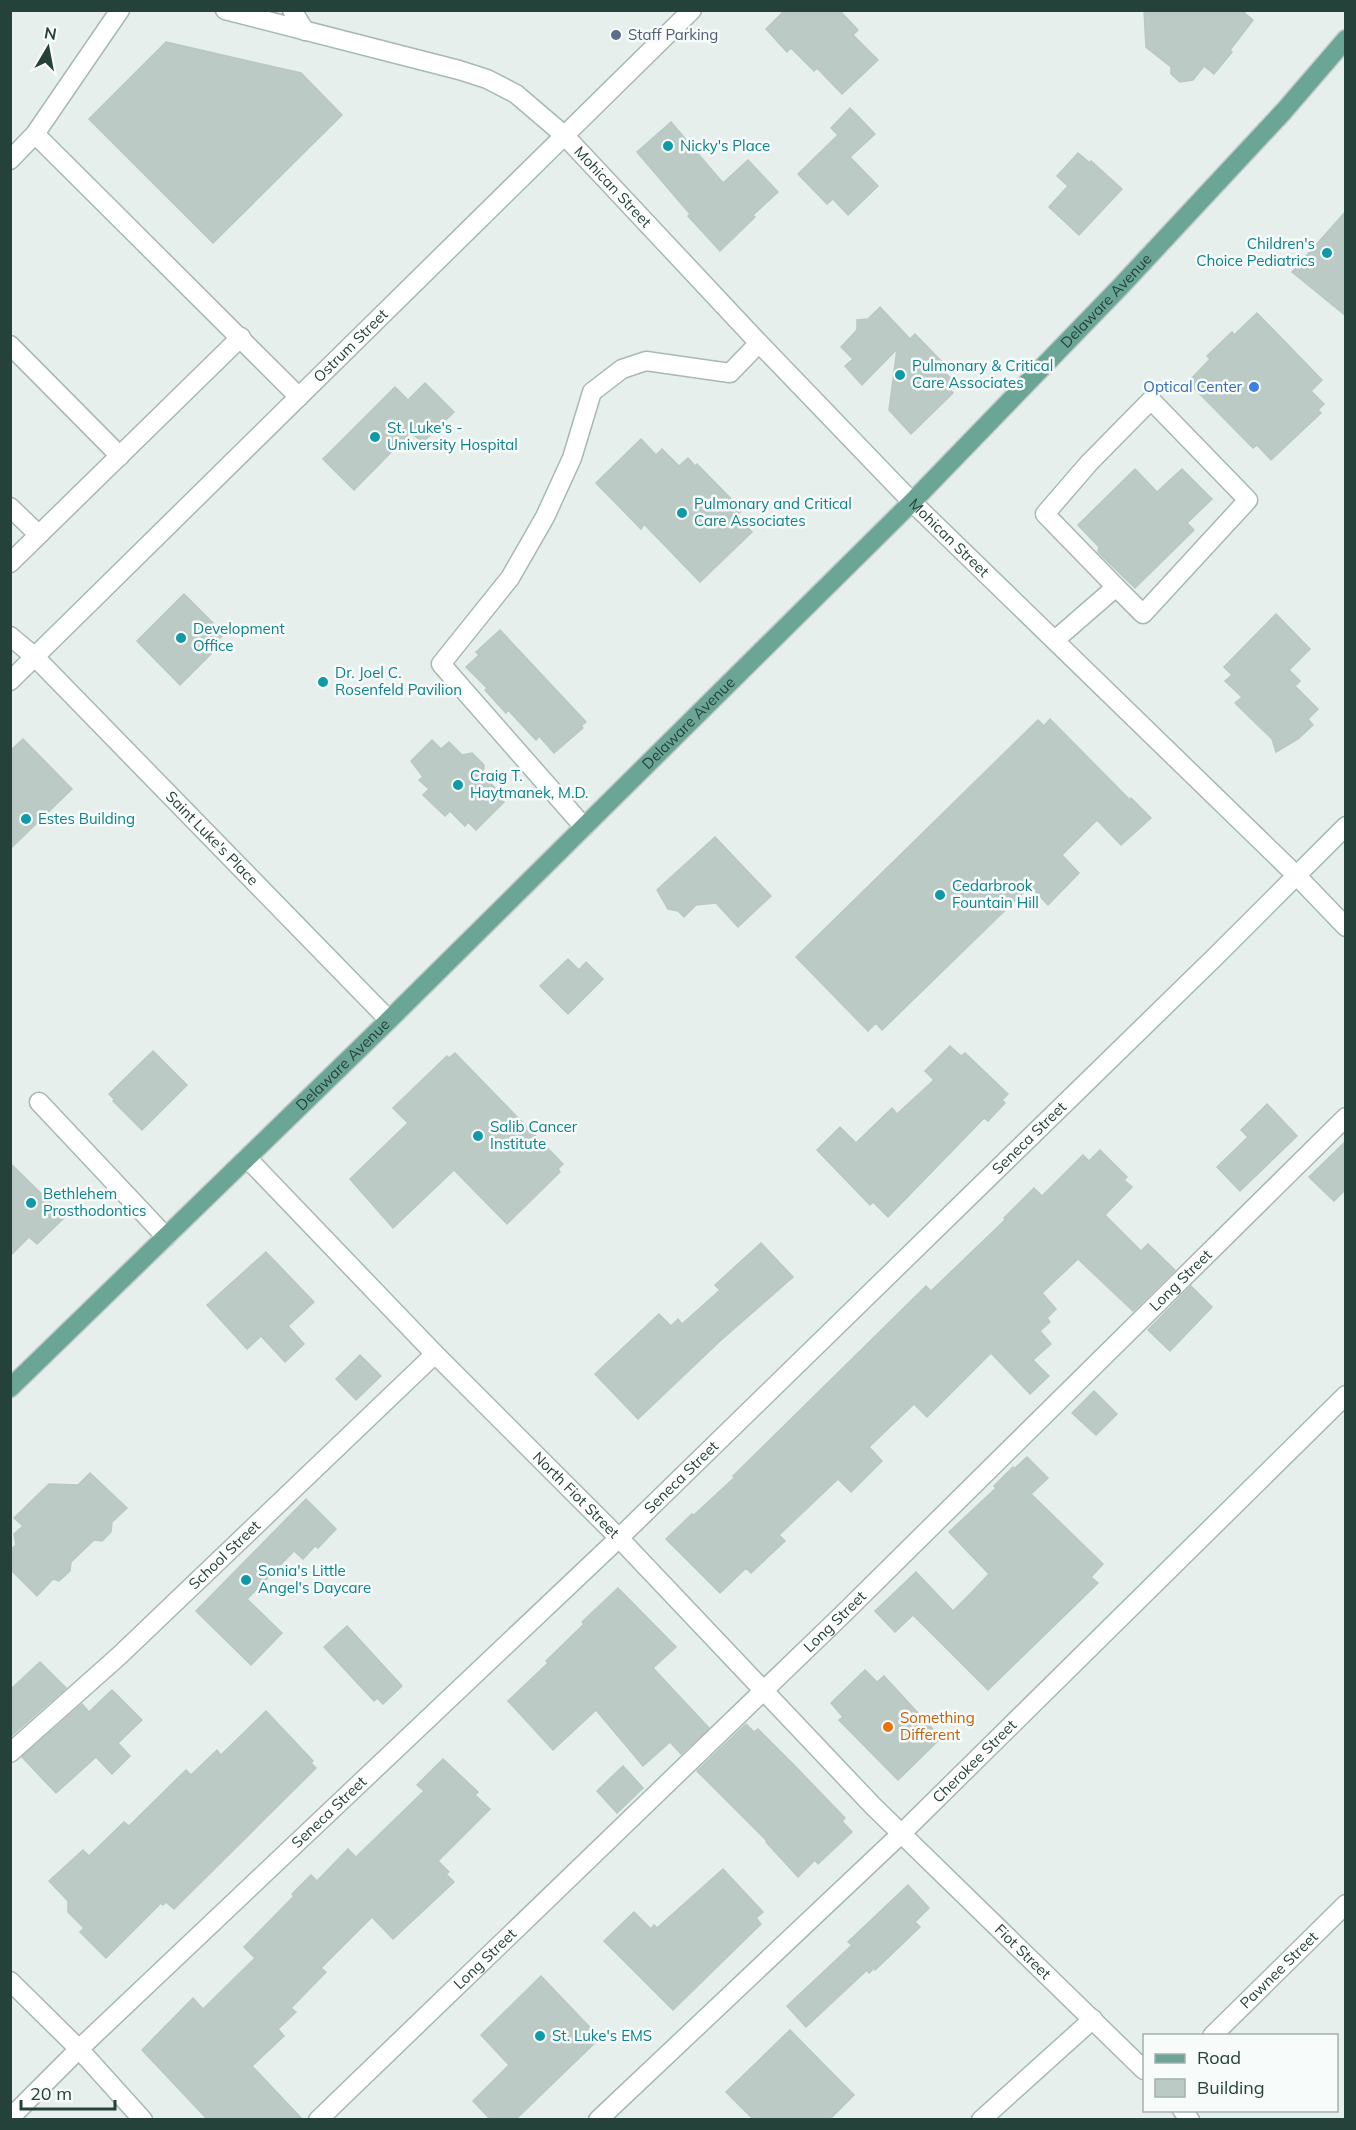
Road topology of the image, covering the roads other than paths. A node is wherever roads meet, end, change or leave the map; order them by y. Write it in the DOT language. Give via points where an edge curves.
graph roads {
  1 [pos="120,10"];
  2 [pos="225,10"];
  3 [pos="292,10"];
  4 [pos="692,10"];
  5 [pos="305,31"];
  6 [pos="1346,39"];
  7 [pos="35,134"];
  8 [pos="564,135"];
  9 [pos="10,160"];
  10 [pos="241,337"];
  11 [pos="759,343"];
  12 [pos="10,345"];
  13 [pos="299,397"];
  14 [pos="120,456"];
  15 [pos="912,502"];
  16 [pos="10,507"];
  17 [pos="39,535"];
  18 [pos="10,563"];
  19 [pos="1116,587"];
  20 [pos="10,636"];
  21 [pos="1055,640"];
  22 [pos="35,657"];
  23 [pos="10,681"];
  24 [pos="1346,826"];
  25 [pos="584,827"];
  26 [pos="1297,876"];
  27 [pos="1346,927"];
  28 [pos="389,1020"];
  29 [pos="39,1102"];
  30 [pos="1346,1117"];
  31 [pos="247,1158"];
  32 [pos="166,1237"];
  33 [pos="435,1354"];
  34 [pos="10,1388"];
  35 [pos="1346,1395"];
  36 [pos="619,1538"];
  37 [pos="763,1692"];
  38 [pos="10,1753"];
  39 [pos="901,1834"];
  40 [pos="1346,1904"];
  41 [pos="10,1981"];
  42 [pos="1094,2019"];
  43 [pos="1214,2034"];
  44 [pos="79,2049"];
  45 [pos="1143,2069"];
  46 [pos="10,2118"];
  47 [pos="143,2120"];
  48 [pos="318,2120"];
  49 [pos="598,2120"];
  50 [pos="981,2120"];
  1 -- 7 [label="street"];
  2 -- 5 [label="street, Mohican Street"];
  3 -- 5 [label="street"];
  4 -- 8 [label="street, Ostrum Street"];
  5 -- 8 [label="street, Mohican Street" via="487,79 516,94"];
  6 -- 15 [label="main road, Delaware Avenue" via="1121,286"];
  7 -- 9 [label="street"];
  7 -- 10 [label="street"];
  8 -- 11 [label="street, Mohican Street"];
  8 -- 13 [label="street, Ostrum Street"];
  10 -- 13 [label="street"];
  10 -- 14 [label="street"];
  11 -- 15 [label="street, Mohican Street"];
  11 -- 25 [label="street" via="730,373 646,362 622,369 592,392 572,458 545,518 510,578 441,664"];
  12 -- 14 [label="street"];
  13 -- 22 [label="street, Ostrum Street"];
  14 -- 17 [label="street"];
  15 -- 21 [label="street, Mohican Street"];
  15 -- 25 [label="main road, Delaware Avenue"];
  16 -- 17 [label="street"];
  17 -- 18 [label="street"];
  19 -- 19 [label="street" via="1143,614 1248,501 1152,400 1045,514"];
  19 -- 21 [label="street"];
  20 -- 22 [label="street, Saint Luke's Place"];
  21 -- 26 [label="street, Mohican Street"];
  22 -- 23 [label="street, Ostrum Street"];
  22 -- 28 [label="street, Saint Luke's Place"];
  24 -- 26 [label="street, Seneca Street"];
  25 -- 28 [label="main road, Delaware Avenue"];
  26 -- 27 [label="street, Mohican Street"];
  26 -- 36 [label="street, Seneca Street"];
  28 -- 31 [label="main road, Delaware Avenue"];
  29 -- 32 [label="street"];
  30 -- 37 [label="street, Long Street"];
  31 -- 32 [label="main road, Delaware Avenue"];
  31 -- 33 [label="street, North Fiot Street"];
  32 -- 34 [label="main road, Delaware Avenue"];
  33 -- 36 [label="street, North Fiot Street"];
  33 -- 38 [label="street, School Street" via="120,1655"];
  35 -- 39 [label="street, Cherokee Street"];
  36 -- 37 [label="street, North Fiot Street"];
  36 -- 44 [label="street, Seneca Street"];
  37 -- 39 [label="street, North Fiot Street"];
  37 -- 48 [label="street, Long Street"];
  39 -- 42 [label="street, Fiot Street"];
  39 -- 49 [label="street, Cherokee Street"];
  40 -- 43 [label="street, Pawnee Street"];
  41 -- 44 [label="street"];
  42 -- 45 [label="street, Fiot Street"];
  42 -- 50 [label="street"];
  44 -- 46 [label="street, Seneca Street"];
  44 -- 47 [label="street"];
}
